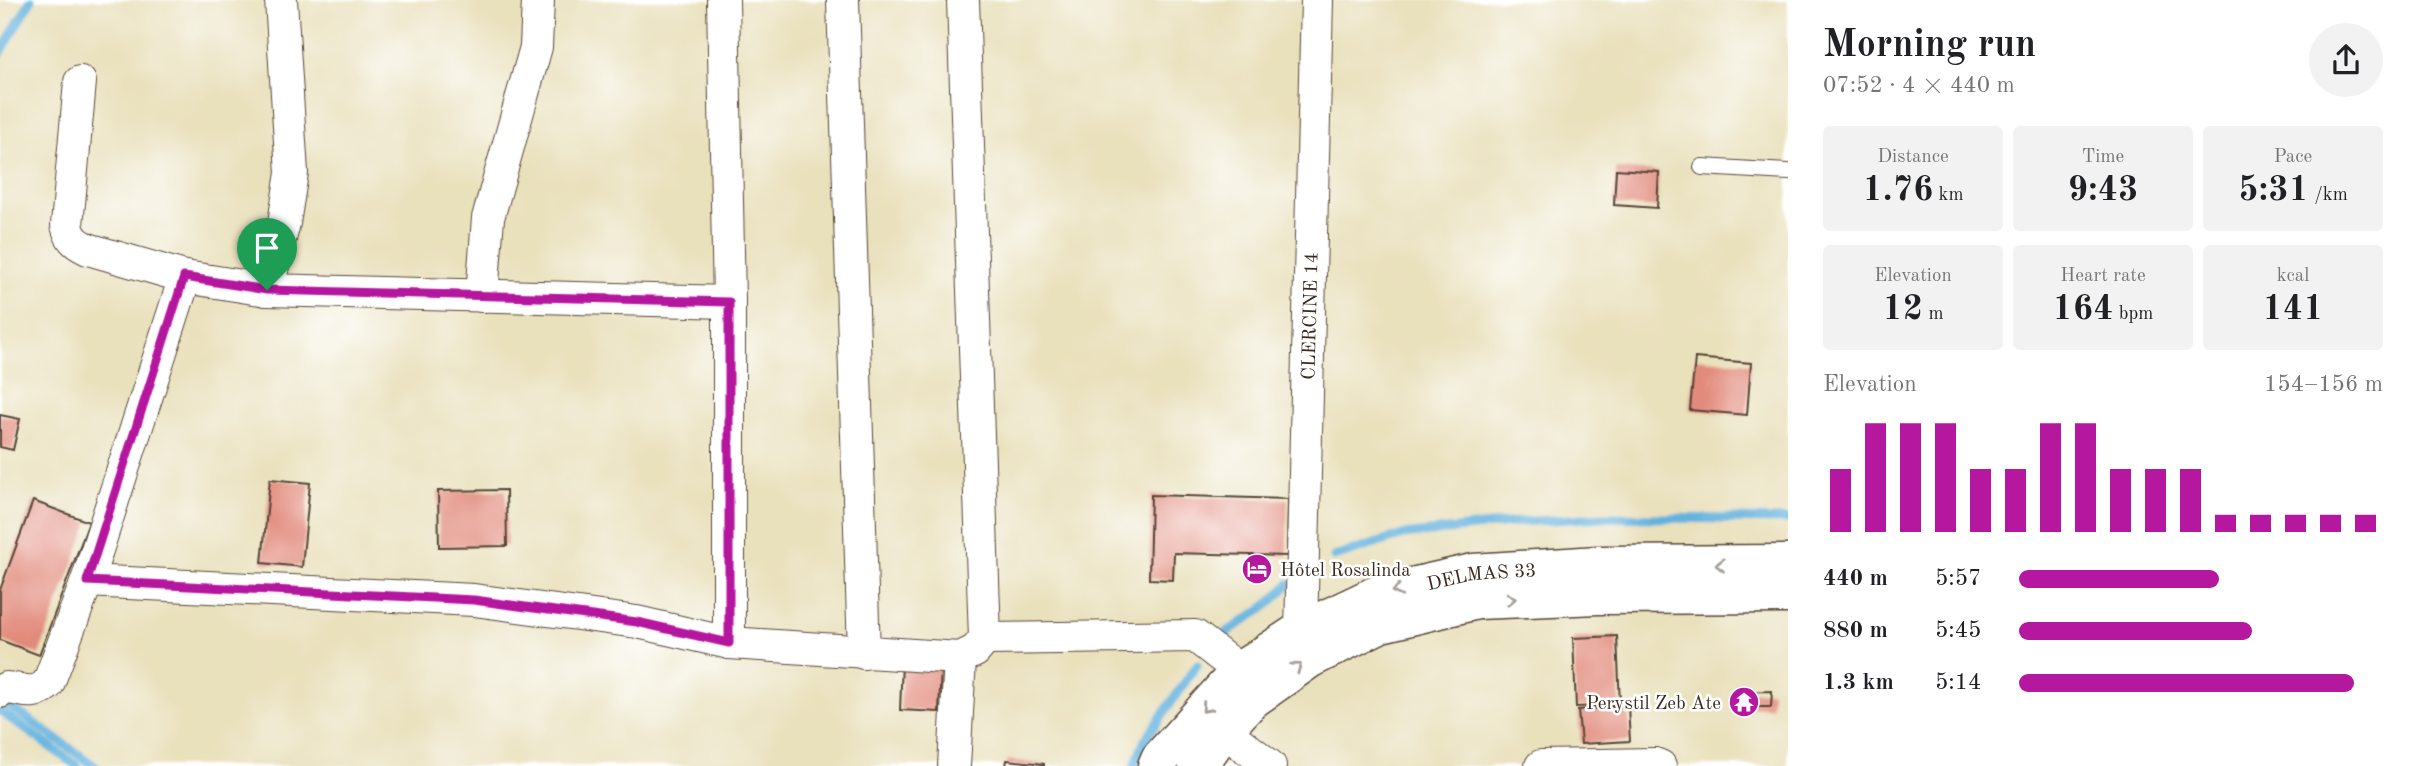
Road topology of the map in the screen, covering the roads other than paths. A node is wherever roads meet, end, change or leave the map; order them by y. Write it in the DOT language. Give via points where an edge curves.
graph roads {
  1 [pos="281,0"];
  2 [pos="538,0"];
  3 [pos="723,0"];
  4 [pos="843,0"];
  5 [pos="963,0"];
  6 [pos="1317,0"];
  7 [pos="80,82"];
  8 [pos="1702,167"];
  9 [pos="1788,172"];
  10 [pos="184,277"];
  11 [pos="267,290"];
  12 [pos="482,296"];
  13 [pos="729,302"];
  14 [pos="1788,564"];
  15 [pos="87,581"];
  16 [pos="1788,594"];
  17 [pos="1301,631"];
  18 [pos="985,639"];
  19 [pos="729,643"];
  20 [pos="864,653"];
  21 [pos="960,658"];
  22 [pos="1240,671"];
  23 [pos="0,692"];
  24 [pos="1223,730"];
  25 [pos="954,766"];
  26 [pos="1157,766"];
  27 [pos="1198,766"];
  28 [pos="1270,766"];
  29 [pos="1541,766"];
  30 [pos="1660,766"];
  1 -- 11 [label="street" via="292,173"];
  2 -- 12 [label="street" via="536,47 488,218"];
  3 -- 13 [label="street"];
  4 -- 20 [label="street"];
  5 -- 18 [label="street"];
  6 -- 17 [label="street, CLERCINE 14"];
  7 -- 10 [label="street" via="66,225 70,236 88,249"];
  8 -- 9 [label="lane"];
  10 -- 11 [label="street"];
  10 -- 15 [label="street"];
  11 -- 12 [label="street"];
  12 -- 13 [label="street"];
  13 -- 19 [label="street"];
  14 -- 17 [label="main road, DELMAS 33, one-way" via="1598,565 1473,573 1377,595"];
  15 -- 19 [label="street" via="474,600 637,622"];
  15 -- 23 [label="street" via="48,684 38,692 6,688"];
  24 -- 16 [label="main road, DELMAS 33, one-way" via="1251,700 1309,659 1381,623 1477,600 1598,594"];
  17 -- 22 [label="main road, DELMAS 33"];
  18 -- 21 [label="street" via="975,651"];
  18 -- 22 [label="street" via="1195,636"];
  19 -- 20 [label="street"];
  20 -- 21 [label="street"];
  21 -- 25 [label="street"];
  22 -- 26 [label="main road, DELMAS 33, one-way"];
  24 -- 27 [label="main road, DELMAS 33"];
  24 -- 28 [label="street"];
  29 -- 30 [label="street"];
}
